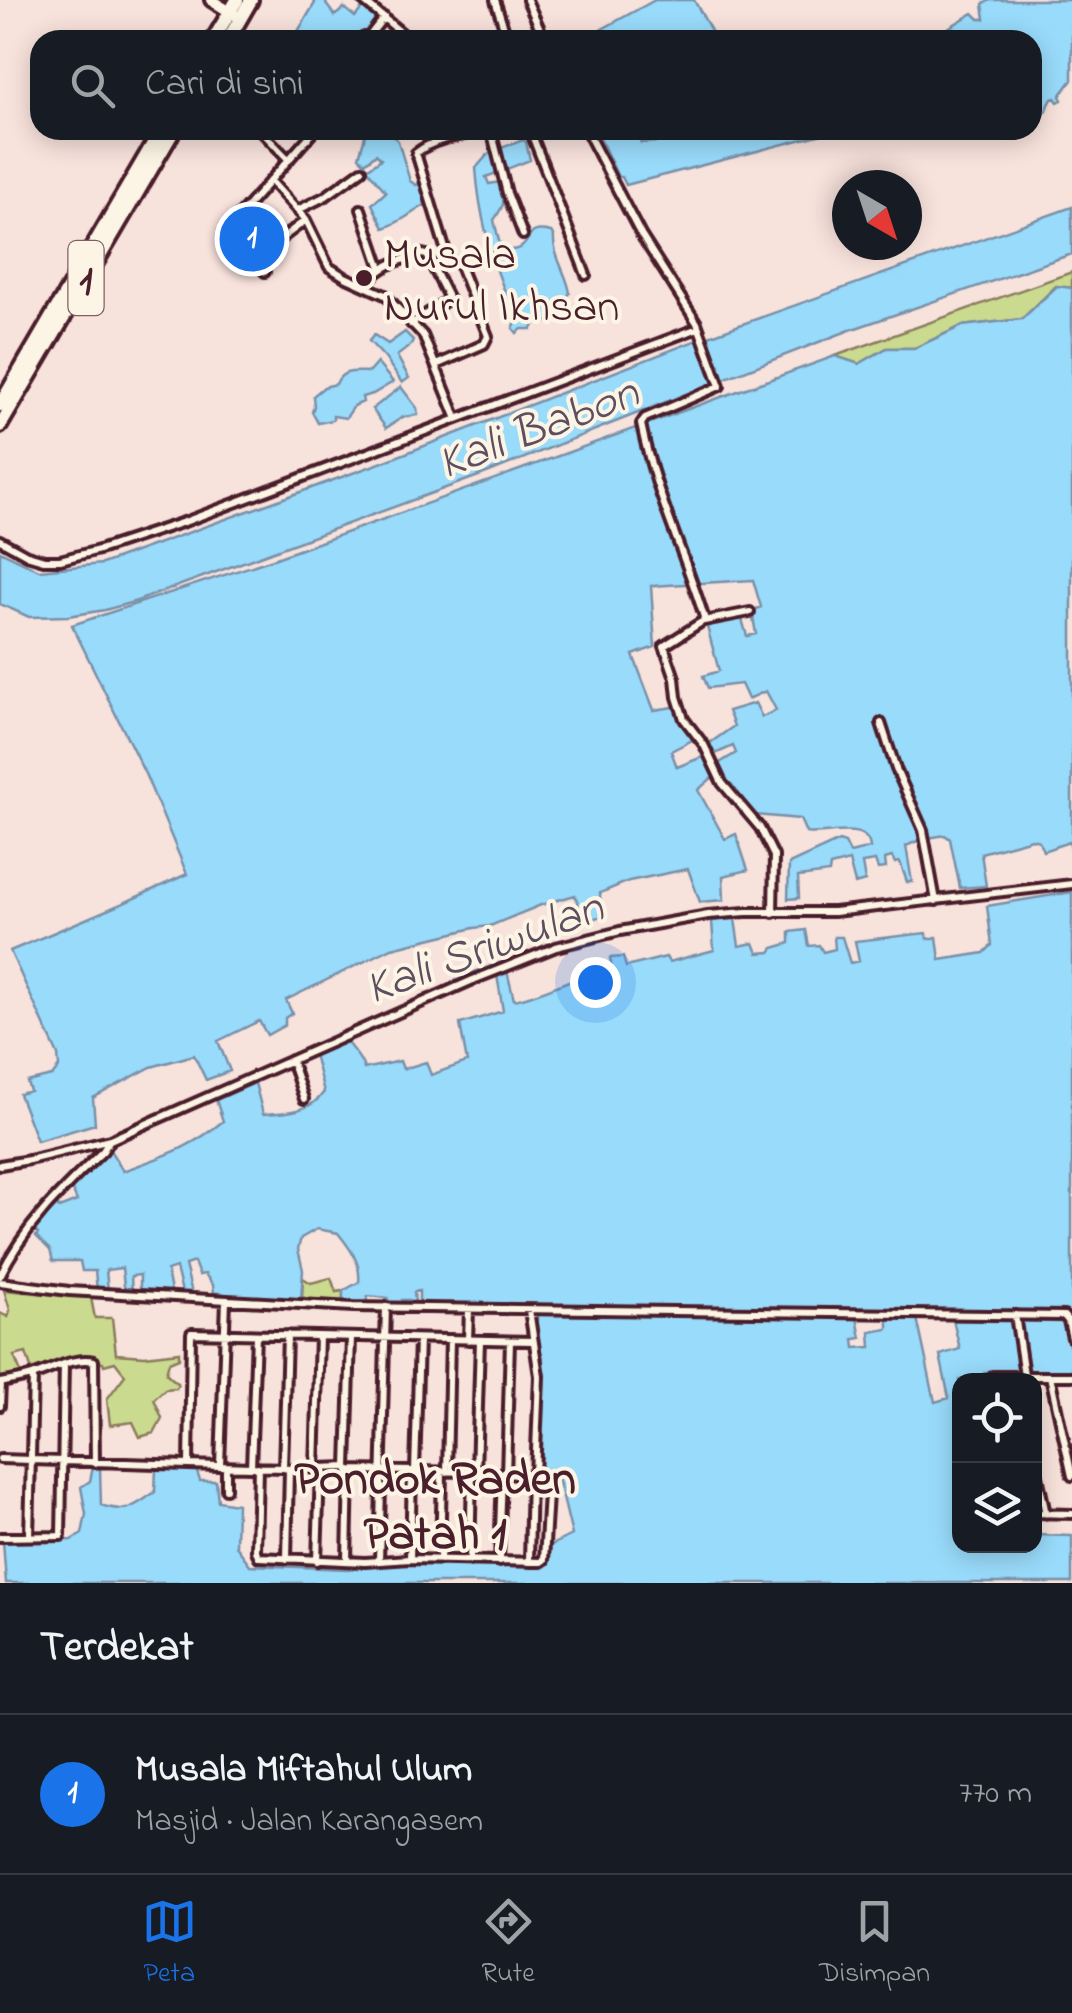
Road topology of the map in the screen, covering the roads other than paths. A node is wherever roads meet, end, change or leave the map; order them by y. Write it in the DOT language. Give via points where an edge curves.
graph roads {
  1 [pos="362,0"];
  2 [pos="382,0"];
  3 [pos="495,0"];
  4 [pos="526,0"];
  5 [pos="213,2"];
  6 [pos="239,6"];
  7 [pos="372,8"];
  8 [pos="384,17"];
  9 [pos="221,30"];
  10 [pos="231,30"];
  11 [pos="373,30"];
  12 [pos="399,30"];
  13 [pos="505,30"];
  14 [pos="540,30"];
  15 [pos="155,140"];
  16 [pos="168,140"];
  17 [pos="270,140"];
  18 [pos="305,140"];
  19 [pos="432,140"];
  20 [pos="446,140"];
  21 [pos="493,140"];
  22 [pos="534,140"];
  23 [pos="591,140"];
  24 [pos="433,143"];
  25 [pos="288,160"];
  26 [pos="362,170"];
  27 [pos="271,181"];
  28 [pos="360,209"];
  29 [pos="298,210"];
  30 [pos="306,220"];
  31 [pos="523,236"];
  32 [pos="254,259"];
  33 [pos="381,268"];
  34 [pos="265,272"];
  35 [pos="586,275"];
  36 [pos="363,285"];
  37 [pos="411,324"];
  38 [pos="698,328"];
  39 [pos="436,365"];
  40 [pos="0,405"];
  41 [pos="456,419"];
  42 [pos="0,426"];
  43 [pos="0,540"];
  44 [pos="750,612"];
  45 [pos="703,621"];
  46 [pos="881,724"];
  47 [pos="1072,884"];
  48 [pos="936,901"];
  49 [pos="772,913"];
  50 [pos="291,1060"];
  51 [pos="304,1098"];
  52 [pos="110,1140"];
  53 [pos="0,1165"];
  54 [pos="0,1279"];
  55 [pos="226,1300"];
  56 [pos="386,1307"];
  57 [pos="469,1308"];
  58 [pos="529,1310"];
  59 [pos="1014,1315"];
  60 [pos="224,1334"];
  61 [pos="256,1335"];
  62 [pos="287,1336"];
  63 [pos="319,1336"];
  64 [pos="351,1337"];
  65 [pos="385,1338"];
  66 [pos="419,1338"];
  67 [pos="1072,1338"];
  68 [pos="450,1339"];
  69 [pos="468,1340"];
  70 [pos="480,1340"];
  71 [pos="510,1341"];
  72 [pos="533,1341"];
  73 [pos="64,1364"];
  74 [pos="1020,1373"];
  75 [pos="33,1376"];
  76 [pos="1042,1376"];
  77 [pos="1050,1376"];
  78 [pos="1072,1376"];
  79 [pos="0,1383"];
  80 [pos="0,1406"];
  81 [pos="0,1459"];
  82 [pos="31,1460"];
  83 [pos="63,1460"];
  84 [pos="95,1462"];
  85 [pos="1035,1463"];
  86 [pos="189,1465"];
  87 [pos="223,1466"];
  88 [pos="255,1467"];
  89 [pos="286,1468"];
  90 [pos="317,1469"];
  91 [pos="348,1469"];
  92 [pos="381,1471"];
  93 [pos="414,1471"];
  94 [pos="444,1472"];
  95 [pos="474,1472"];
  96 [pos="504,1473"];
  97 [pos="533,1475"];
  98 [pos="1072,1476"];
  99 [pos="226,1489"];
  100 [pos="1042,1514"];
  101 [pos="1046,1514"];
  102 [pos="1072,1514"];
  103 [pos="29,1536"];
  104 [pos="0,1537"];
  105 [pos="287,1559"];
  106 [pos="410,1559"];
  107 [pos="378,1560"];
  108 [pos="440,1560"];
  109 [pos="318,1561"];
  110 [pos="347,1561"];
  111 [pos="470,1562"];
  112 [pos="498,1562"];
  113 [pos="528,1562"];
  1 -- 7 [label="street"];
  2 -- 7 [label="street"];
  3 -- 13 [label="street"];
  4 -- 14 [label="street"];
  5 -- 6 [label="main road"];
  6 -- 9 [label="highway"];
  6 -- 10 [label="highway"];
  7 -- 8 [label="street"];
  8 -- 11 [label="street"];
  8 -- 12 [label="street"];
  15 -- 40 [label="highway, 1"];
  16 -- 42 [label="highway, 1"];
  17 -- 25 [label="street"];
  18 -- 25 [label="street"];
  19 -- 24 [label="street"];
  20 -- 24 [label="street"];
  21 -- 31 [label="street"];
  22 -- 35 [label="street"];
  23 -- 38 [label="street"];
  24 -- 39 [label="street" via="416,152 421,174 448,258 460,266 488,336 484,344"];
  25 -- 27 [label="street"];
  26 -- 29 [label="street"];
  27 -- 29 [label="street"];
  27 -- 32 [label="street" via="230,226"];
  28 -- 33 [label="street"];
  29 -- 30 [label="street"];
  30 -- 32 [label="street"];
  30 -- 36 [label="street" via="329,267"];
  32 -- 34 [label="street"];
  33 -- 36 [label="street"];
  33 -- 37 [label="street" via="426,254 438,274 449,299"];
  36 -- 37 [label="street" via="387,297"];
  37 -- 39 [label="street"];
  38 -- 41 [label="street"];
  38 -- 45 [label="street" via="720,386 641,424"];
  39 -- 41 [label="street"];
  41 -- 43 [label="street" via="99,550 44,560"];
  44 -- 45 [label="street"];
  45 -- 49 [label="street" via="664,648 684,719 771,850"];
  46 -- 48 [label="street" via="924,830"];
  47 -- 48 [label="street"];
  48 -- 49 [label="street"];
  49 -- 50 [label="street" via="708,916 556,947"];
  50 -- 51 [label="street"];
  50 -- 52 [label="street"];
  52 -- 53 [label="street"];
  52 -- 54 [label="street" via="35,1220"];
  54 -- 55 [label="street" via="69,1291"];
  55 -- 56 [label="street"];
  55 -- 60 [label="street"];
  56 -- 57 [label="street"];
  56 -- 65 [label="street"];
  57 -- 58 [label="street"];
  57 -- 69 [label="street"];
  58 -- 59 [label="street"];
  58 -- 72 [label="street"];
  59 -- 67 [label="street" via="1064,1316"];
  59 -- 74 [label="street"];
  60 -- 61 [label="street"];
  60 -- 86 [label="street" via="191,1334"];
  60 -- 87 [label="street"];
  61 -- 62 [label="street"];
  61 -- 88 [label="street"];
  62 -- 63 [label="street"];
  62 -- 89 [label="street"];
  63 -- 64 [label="street"];
  63 -- 90 [label="street"];
  64 -- 65 [label="street"];
  64 -- 91 [label="street"];
  65 -- 66 [label="street"];
  65 -- 92 [label="street"];
  66 -- 68 [label="street"];
  66 -- 93 [label="street"];
  68 -- 69 [label="street"];
  68 -- 94 [label="street"];
  69 -- 70 [label="street"];
  70 -- 71 [label="street"];
  70 -- 95 [label="street"];
  71 -- 72 [label="street"];
  71 -- 96 [label="street"];
  72 -- 97 [label="street" via="539,1376"];
  73 -- 75 [label="street"];
  73 -- 83 [label="street"];
  73 -- 84 [label="street" via="96,1364"];
  75 -- 79 [label="street"];
  75 -- 82 [label="street"];
  76 -- 77 [label="street"];
  77 -- 78 [label="street"];
  77 -- 98 [label="street"];
  79 -- 80 [label="street"];
  81 -- 82 [label="street"];
  82 -- 83 [label="street"];
  82 -- 103 [label="street"];
  83 -- 84 [label="street"];
  83 -- 103 [label="street" via="61,1536"];
  84 -- 86 [label="street"];
  85 -- 101 [label="street"];
  86 -- 87 [label="street"];
  87 -- 88 [label="street"];
  87 -- 99 [label="street"];
  88 -- 89 [label="street"];
  88 -- 105 [label="street" via="256,1555"];
  89 -- 90 [label="street"];
  89 -- 105 [label="street"];
  90 -- 91 [label="street"];
  90 -- 109 [label="street"];
  91 -- 92 [label="street"];
  91 -- 110 [label="street"];
  92 -- 93 [label="street"];
  92 -- 107 [label="street"];
  93 -- 94 [label="street"];
  93 -- 106 [label="street"];
  94 -- 95 [label="street"];
  94 -- 108 [label="street"];
  95 -- 96 [label="street"];
  95 -- 111 [label="street"];
  96 -- 97 [label="street"];
  96 -- 112 [label="street"];
  97 -- 113 [label="street"];
  97 -- 113 [label="street" via="549,1477 545,1558"];
  100 -- 101 [label="street"];
  101 -- 102 [label="street"];
  103 -- 104 [label="street"];
  105 -- 109 [label="street"];
  106 -- 107 [label="street"];
  106 -- 108 [label="street"];
  107 -- 110 [label="street"];
  108 -- 111 [label="street"];
  109 -- 110 [label="street"];
  111 -- 112 [label="street"];
  112 -- 113 [label="street"];
}
